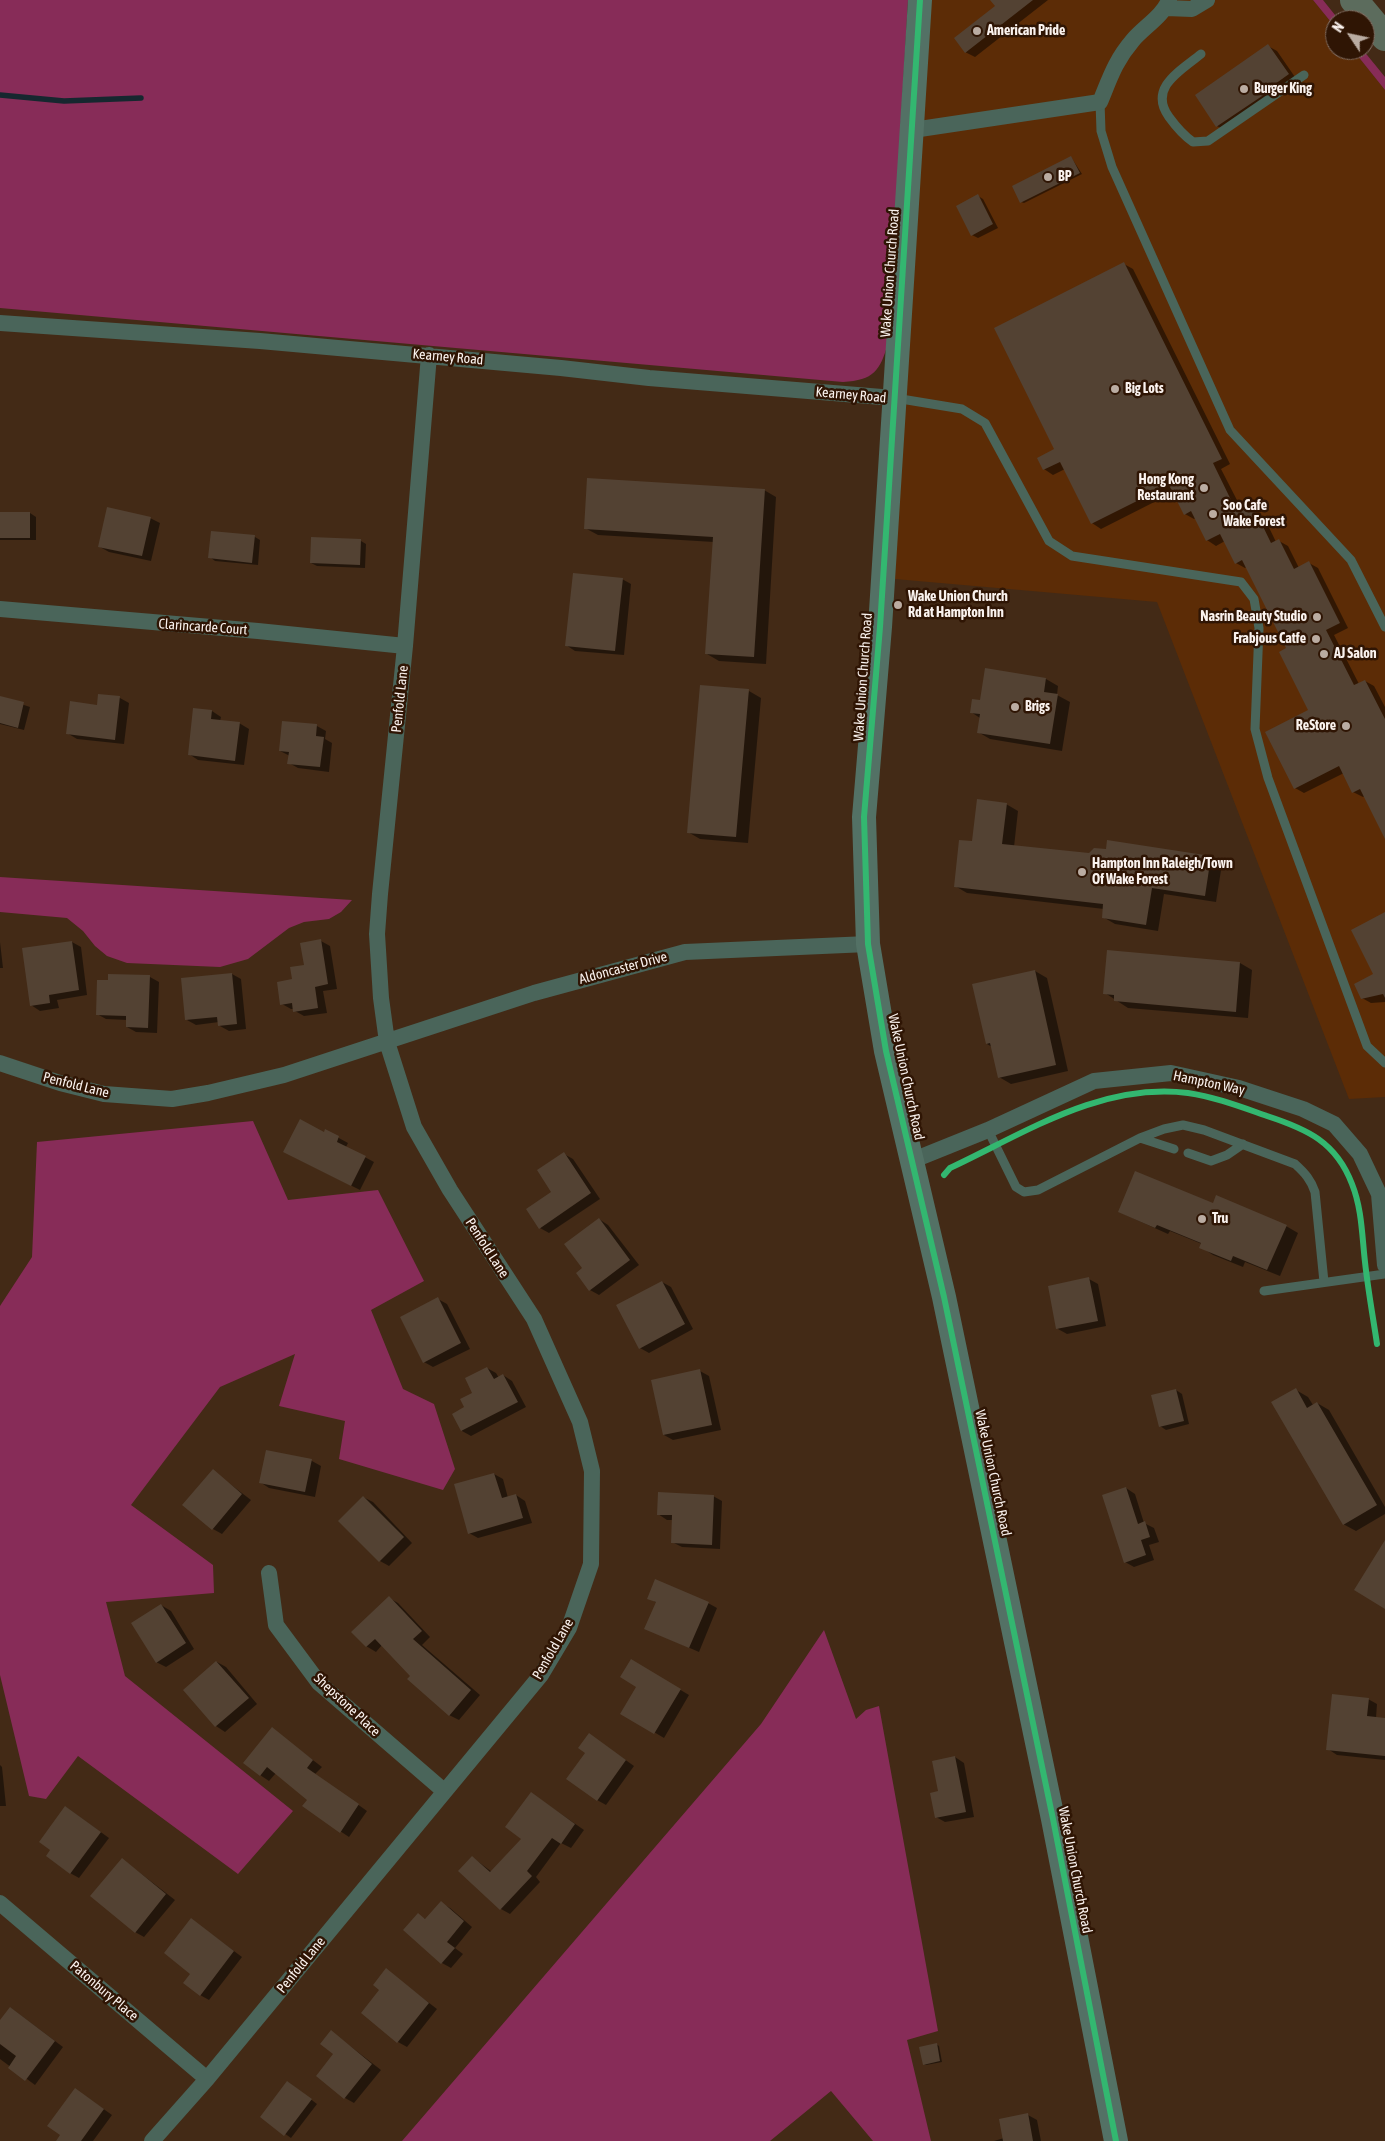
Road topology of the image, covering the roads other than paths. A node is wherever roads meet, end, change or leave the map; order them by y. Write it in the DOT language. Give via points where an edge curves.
graph roads {
  1 [pos="920,0"];
  2 [pos="1207,0"];
  3 [pos="1354,0"];
  4 [pos="1167,4"];
  5 [pos="1385,37"];
  6 [pos="1201,54"];
  7 [pos="1304,75"];
  8 [pos="1100,102"];
  9 [pos="913,130"];
  10 [pos="0,323"];
  11 [pos="429,355"];
  12 [pos="894,398"];
  13 [pos="0,609"];
  14 [pos="1385,627"];
  15 [pos="405,646"];
  16 [pos="868,944"];
  17 [pos="387,1042"];
  18 [pos="0,1063"];
  19 [pos="1385,1063"];
  20 [pos="988,1130"];
  21 [pos="1140,1138"];
  22 [pos="1243,1144"];
  23 [pos="1174,1149"];
  24 [pos="1188,1153"];
  25 [pos="911,1161"];
  26 [pos="1385,1265"];
  27 [pos="1385,1274"];
  28 [pos="1324,1282"];
  29 [pos="1264,1291"];
  30 [pos="269,1573"];
  31 [pos="444,1791"];
  32 [pos="0,1903"];
  33 [pos="207,2079"];
  34 [pos="152,2141"];
  35 [pos="1116,2141"];
  1 -- 9 [label="street, Wake Union Church Road"];
  2 -- 4 [label="street" via="1192,9"];
  3 -- 5 [label="highway"];
  4 -- 8 [label="street" via="1116,61"];
  6 -- 7 [label="lane" via="1174,76 1161,98 1164,110 1181,134 1193,142 1208,141"];
  8 -- 9 [label="street"];
  8 -- 14 [label="lane" via="1101,131 1112,166 1230,430 1352,560"];
  9 -- 12 [label="street, Wake Union Church Road"];
  10 -- 11 [label="street, Kearney Road"];
  11 -- 12 [label="street, Kearney Road" via="649,378"];
  11 -- 15 [label="street, Penfold Lane"];
  12 -- 16 [label="street, Wake Union Church Road" via="864,817"];
  12 -- 19 [label="lane" via="962,409 986,423 1049,541 1072,556 1242,582 1254,600 1259,628 1255,729 1268,778 1368,1046"];
  13 -- 15 [label="street, Clarincarde Court"];
  15 -- 17 [label="street, Penfold Lane" via="377,934"];
  16 -- 17 [label="street, Aldoncaster Drive" via="684,952 534,994"];
  16 -- 25 [label="street, Wake Union Church Road" via="886,1051"];
  17 -- 18 [label="street, Penfold Lane" via="284,1075 172,1099 104,1094"];
  17 -- 31 [label="street, Penfold Lane" via="414,1127 450,1190 534,1320 580,1422 592,1471 591,1564 569,1628 541,1675"];
  20 -- 21 [label="lane" via="1016,1187 1024,1192 1038,1190"];
  20 -- 25 [label="street, Hampton Way"];
  20 -- 26 [label="street, Hampton Way" via="1094,1081 1171,1074 1239,1088 1303,1109 1334,1124 1360,1154 1378,1194"];
  21 -- 22 [label="lane" via="1164,1128 1183,1125"];
  21 -- 23 [label="lane"];
  22 -- 24 [label="lane" via="1211,1162"];
  22 -- 28 [label="lane" via="1295,1164 1312,1182"];
  25 -- 35 [label="street, Wake Union Church Road" via="944,1297 1053,1819"];
  27 -- 28 [label="lane"];
  28 -- 29 [label="lane"];
  30 -- 31 [label="street, Shepstone Place" via="276,1625 319,1683"];
  31 -- 33 [label="street, Penfold Lane"];
  32 -- 33 [label="street, Patonbury Place"];
  33 -- 34 [label="street, Penfold Lane"];
}
